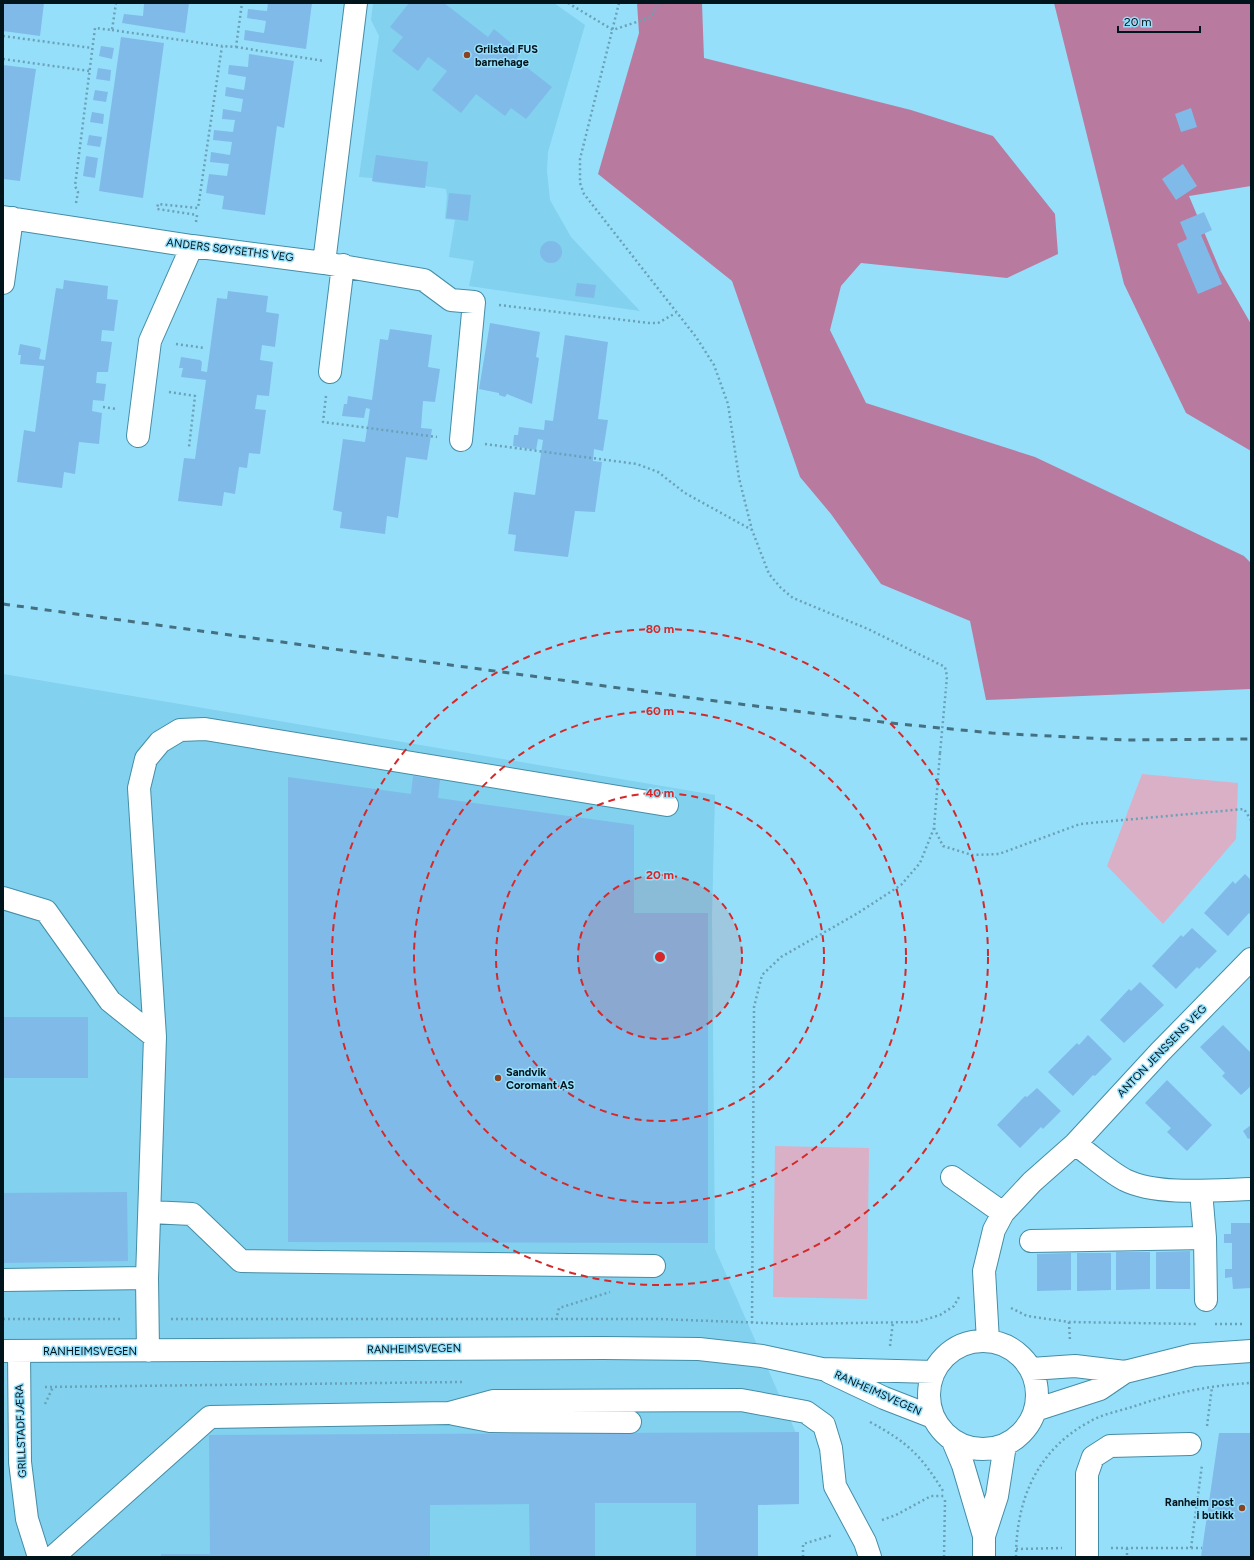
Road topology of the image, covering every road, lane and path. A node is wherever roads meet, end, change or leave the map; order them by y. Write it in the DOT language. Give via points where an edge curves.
graph roads {
  1 [pos="116,3"];
  2 [pos="242,3"];
  3 [pos="356,3"];
  4 [pos="568,3"];
  5 [pos="619,3"];
  6 [pos="659,3"];
  7 [pos="112,30"];
  8 [pos="613,30"];
  9 [pos="3,36"];
  10 [pos="222,46"];
  11 [pos="236,47"];
  12 [pos="92,48"];
  13 [pos="3,58"];
  14 [pos="328,62"];
  15 [pos="89,71"];
  16 [pos="76,205"];
  17 [pos="8,218"];
  18 [pos="192,246"];
  19 [pos="333,264"];
  20 [pos="3,283"];
  21 [pos="474,302"];
  22 [pos="676,313"];
  23 [pos="330,372"];
  24 [pos="144,389"];
  25 [pos="138,436"];
  26 [pos="461,440"];
  27 [pos="189,447"];
  28 [pos="752,530"];
  29 [pos="667,805"];
  30 [pos="1251,820"];
  31 [pos="934,828"];
  32 [pos="3,898"];
  33 [pos="1251,960"];
  34 [pos="155,1038"];
  35 [pos="1075,1144"];
  36 [pos="952,1176"];
  37 [pos="1251,1189"];
  38 [pos="1201,1191"];
  39 [pos="150,1212"];
  40 [pos="1003,1213"];
  41 [pos="1205,1238"];
  42 [pos="1032,1241"];
  43 [pos="654,1266"];
  44 [pos="147,1278"];
  45 [pos="3,1280"];
  46 [pos="611,1292"];
  47 [pos="960,1296"];
  48 [pos="1206,1300"];
  49 [pos="1007,1305"];
  50 [pos="3,1319"];
  51 [pos="146,1319"];
  52 [pos="556,1320"];
  53 [pos="1069,1322"];
  54 [pos="752,1323"];
  55 [pos="1204,1324"];
  56 [pos="1212,1324"];
  57 [pos="1251,1324"];
  58 [pos="988,1341"];
  59 [pos="1070,1343"];
  60 [pos="148,1350"];
  61 [pos="11,1351"];
  62 [pos="1251,1351"];
  63 [pos="822,1369"];
  64 [pos="1031,1369"];
  65 [pos="934,1372"];
  66 [pos="1125,1372"];
  67 [pos="1035,1410"];
  68 [pos="449,1413"];
  69 [pos="933,1417"];
  70 [pos="630,1422"];
  71 [pos="953,1441"];
  72 [pos="1190,1444"];
  73 [pos="1005,1445"];
  74 [pos="1026,1495"];
  75 [pos="946,1496"];
  76 [pos="804,1544"];
  77 [pos="984,1547"];
  78 [pos="1127,1548"];
  79 [pos="39,1557"];
  80 [pos="53,1557"];
  81 [pos="803,1557"];
  82 [pos="870,1557"];
  83 [pos="944,1557"];
  84 [pos="1016,1557"];
  85 [pos="1087,1557"];
  86 [pos="1127,1557"];
  1 -- 7 [label="path"];
  2 -- 11 [label="path"];
  3 -- 19 [label="street"];
  4 -- 8 [label="path"];
  5 -- 8 [label="path"];
  6 -- 8 [label="path" via="651,17"];
  7 -- 10 [label="path"];
  7 -- 12 [label="path" via="95,28"];
  8 -- 22 [label="path" via="580,160 580,183 591,204"];
  9 -- 12 [label="path"];
  10 -- 11 [label="path"];
  10 -- 18 [label="path" via="198,208 158,204 157,209 197,215"];
  11 -- 14 [label="path"];
  12 -- 15 [label="path"];
  13 -- 15 [label="path"];
  15 -- 16 [label="path" via="75,186 78,192"];
  17 -- 18 [label="street, ANDERS SØYSETHS VEG"];
  17 -- 20 [label="street"];
  18 -- 19 [label="street, ANDERS SØYSETHS VEG"];
  18 -- 24 [label="street" via="150,341"];
  19 -- 21 [label="street, ANDERS SØYSETHS VEG" via="424,280 451,300"];
  19 -- 23 [label="street"];
  21 -- 22 [label="path" via="649,323 658,323"];
  21 -- 26 [label="street"];
  22 -- 28 [label="path" via="707,351 722,383 728,404 739,478"];
  23 -- 26 [label="path" via="323,422"];
  24 -- 25 [label="street"];
  24 -- 27 [label="path" via="195,396"];
  26 -- 28 [label="path" via="637,464 658,472 707,507"];
  28 -- 31 [label="path, bridge" via="769,574 793,598 868,629 944,668 947,676"];
  29 -- 34 [label="street" via="205,729 180,730 160,742 146,759 139,788"];
  30 -- 31 [label="path" via="1244,809 1080,824 998,854 972,855 943,846"];
  31 -- 54 [label="path" via="920,863 902,885 781,957 762,975 754,1007"];
  32 -- 34 [label="street" via="46,911 110,1001"];
  33 -- 35 [label="street, ANTON JENSSENS VEG" via="1160,1052"];
  34 -- 39 [label="street"];
  35 -- 38 [label="street" via="1126,1180 1170,1190"];
  35 -- 40 [label="street, ANTON JENSSENS VEG" via="1032,1182"];
  36 -- 40 [label="street"];
  37 -- 38 [label="street"];
  38 -- 41 [label="street"];
  39 -- 43 [label="street" via="192,1214 241,1261"];
  39 -- 44 [label="street"];
  40 -- 58 [label="street, ANTON JENSSENS VEG" via="994,1230 984,1271"];
  41 -- 42 [label="street"];
  41 -- 48 [label="street"];
  44 -- 45 [label="street"];
  44 -- 51 [label="street"];
  46 -- 52 [label="path" via="559,1308"];
  47 -- 54 [label="path" via="954,1306 940,1315 917,1322"];
  49 -- 53 [label="path" via="1027,1316"];
  50 -- 51 [label="path"];
  51 -- 52 [label="path"];
  51 -- 60 [label="street"];
  52 -- 54 [label="path" via="658,1319"];
  53 -- 55 [label="path"];
  53 -- 59 [label="path"];
  56 -- 57 [label="path"];
  58 -- 64 [label="street" via="1013,1350"];
  58 -- 65 [label="street" via="972,1342 956,1348 943,1358"];
  60 -- 61 [label="street, RANHEIMSVEGEN"];
  60 -- 63 [label="street, RANHEIMSVEGEN" via="699,1349 762,1356"];
  61 -- 79 [label="street, GRILLSTADFJÆRA" via="27,1519"];
  62 -- 66 [label="street" via="1192,1355"];
  63 -- 65 [label="street, RANHEIMSVEGEN"];
  63 -- 69 [label="street, RANHEIMSVEGEN" via="884,1398"];
  64 -- 66 [label="street" via="1075,1366"];
  64 -- 67 [label="street" via="1037,1390"];
  65 -- 69 [label="street" via="928,1394"];
  66 -- 67 [label="street" via="1100,1389"];
  67 -- 73 [label="street" via="1018,1436"];
  68 -- 70 [label="street" via="490,1421"];
  68 -- 80 [label="street" via="210,1417"];
  68 -- 82 [label="street" via="493,1401 733,1400 806,1412 824,1425 831,1448 835,1486 865,1542"];
  69 -- 71 [label="street"];
  71 -- 73 [label="street" via="978,1449 992,1449"];
  71 -- 77 [label="street" via="963,1465"];
  72 -- 85 [label="street" via="1110,1446 1093,1457 1087,1474"];
  73 -- 77 [label="street" via="997,1496"];
  74 -- 84 [label="path" via="1016,1543"];
  75 -- 83 [label="path"];
  76 -- 81 [label="path"];
  78 -- 86 [label="path"];
}
